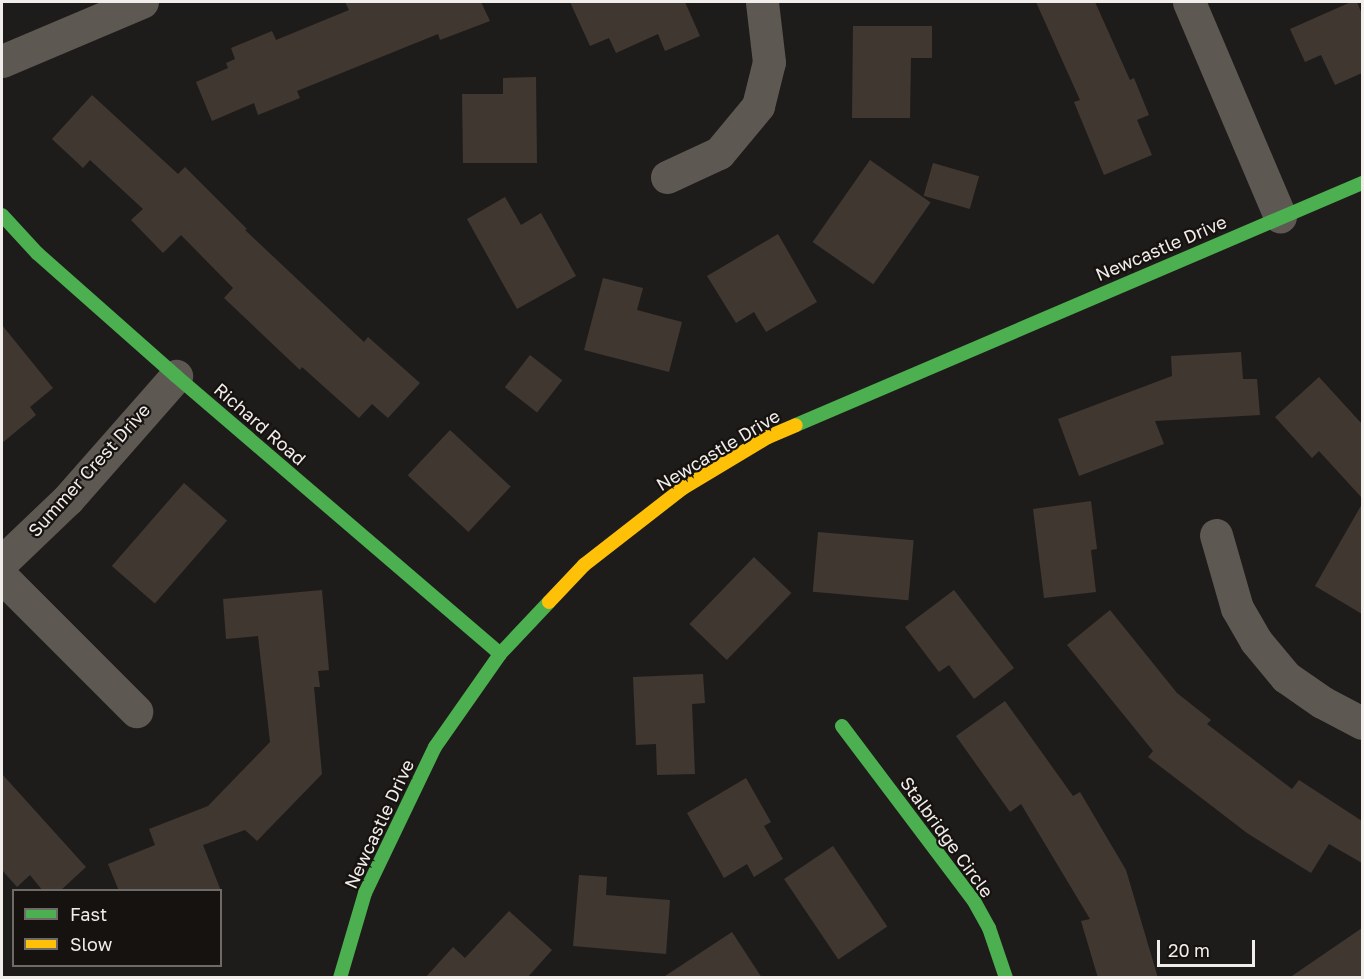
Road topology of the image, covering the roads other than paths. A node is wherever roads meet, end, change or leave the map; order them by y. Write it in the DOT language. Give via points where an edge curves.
graph roads {
  1 [pos="142,2"];
  2 [pos="762,2"];
  3 [pos="1189,2"];
  4 [pos="2,61"];
  5 [pos="667,177"];
  6 [pos="1362,183"];
  7 [pos="2,215"];
  8 [pos="1280,216"];
  9 [pos="176,376"];
  10 [pos="1216,535"];
  11 [pos="2,562"];
  12 [pos="2,577"];
  13 [pos="500,654"];
  14 [pos="136,711"];
  15 [pos="1362,723"];
  16 [pos="842,726"];
  17 [pos="340,978"];
  18 [pos="1006,978"];
  1 -- 4 [label="street"];
  2 -- 5 [label="street" via="769,62 758,106 719,153"];
  3 -- 8 [label="street"];
  6 -- 8 [label="street, Newcastle Drive"];
  7 -- 9 [label="street, Richard Road" via="37,253"];
  8 -- 13 [label="street, Newcastle Drive" via="768,436 682,488 584,565"];
  9 -- 11 [label="street, Summer Crest Drive" via="68,499"];
  9 -- 13 [label="street, Richard Road"];
  10 -- 15 [label="street" via="1237,608 1256,641 1286,677"];
  12 -- 14 [label="street"];
  13 -- 17 [label="street, Newcastle Drive" via="435,747 403,810 365,893"];
  16 -- 18 [label="street, Stalbridge Circle" via="974,901 989,928"];
}
